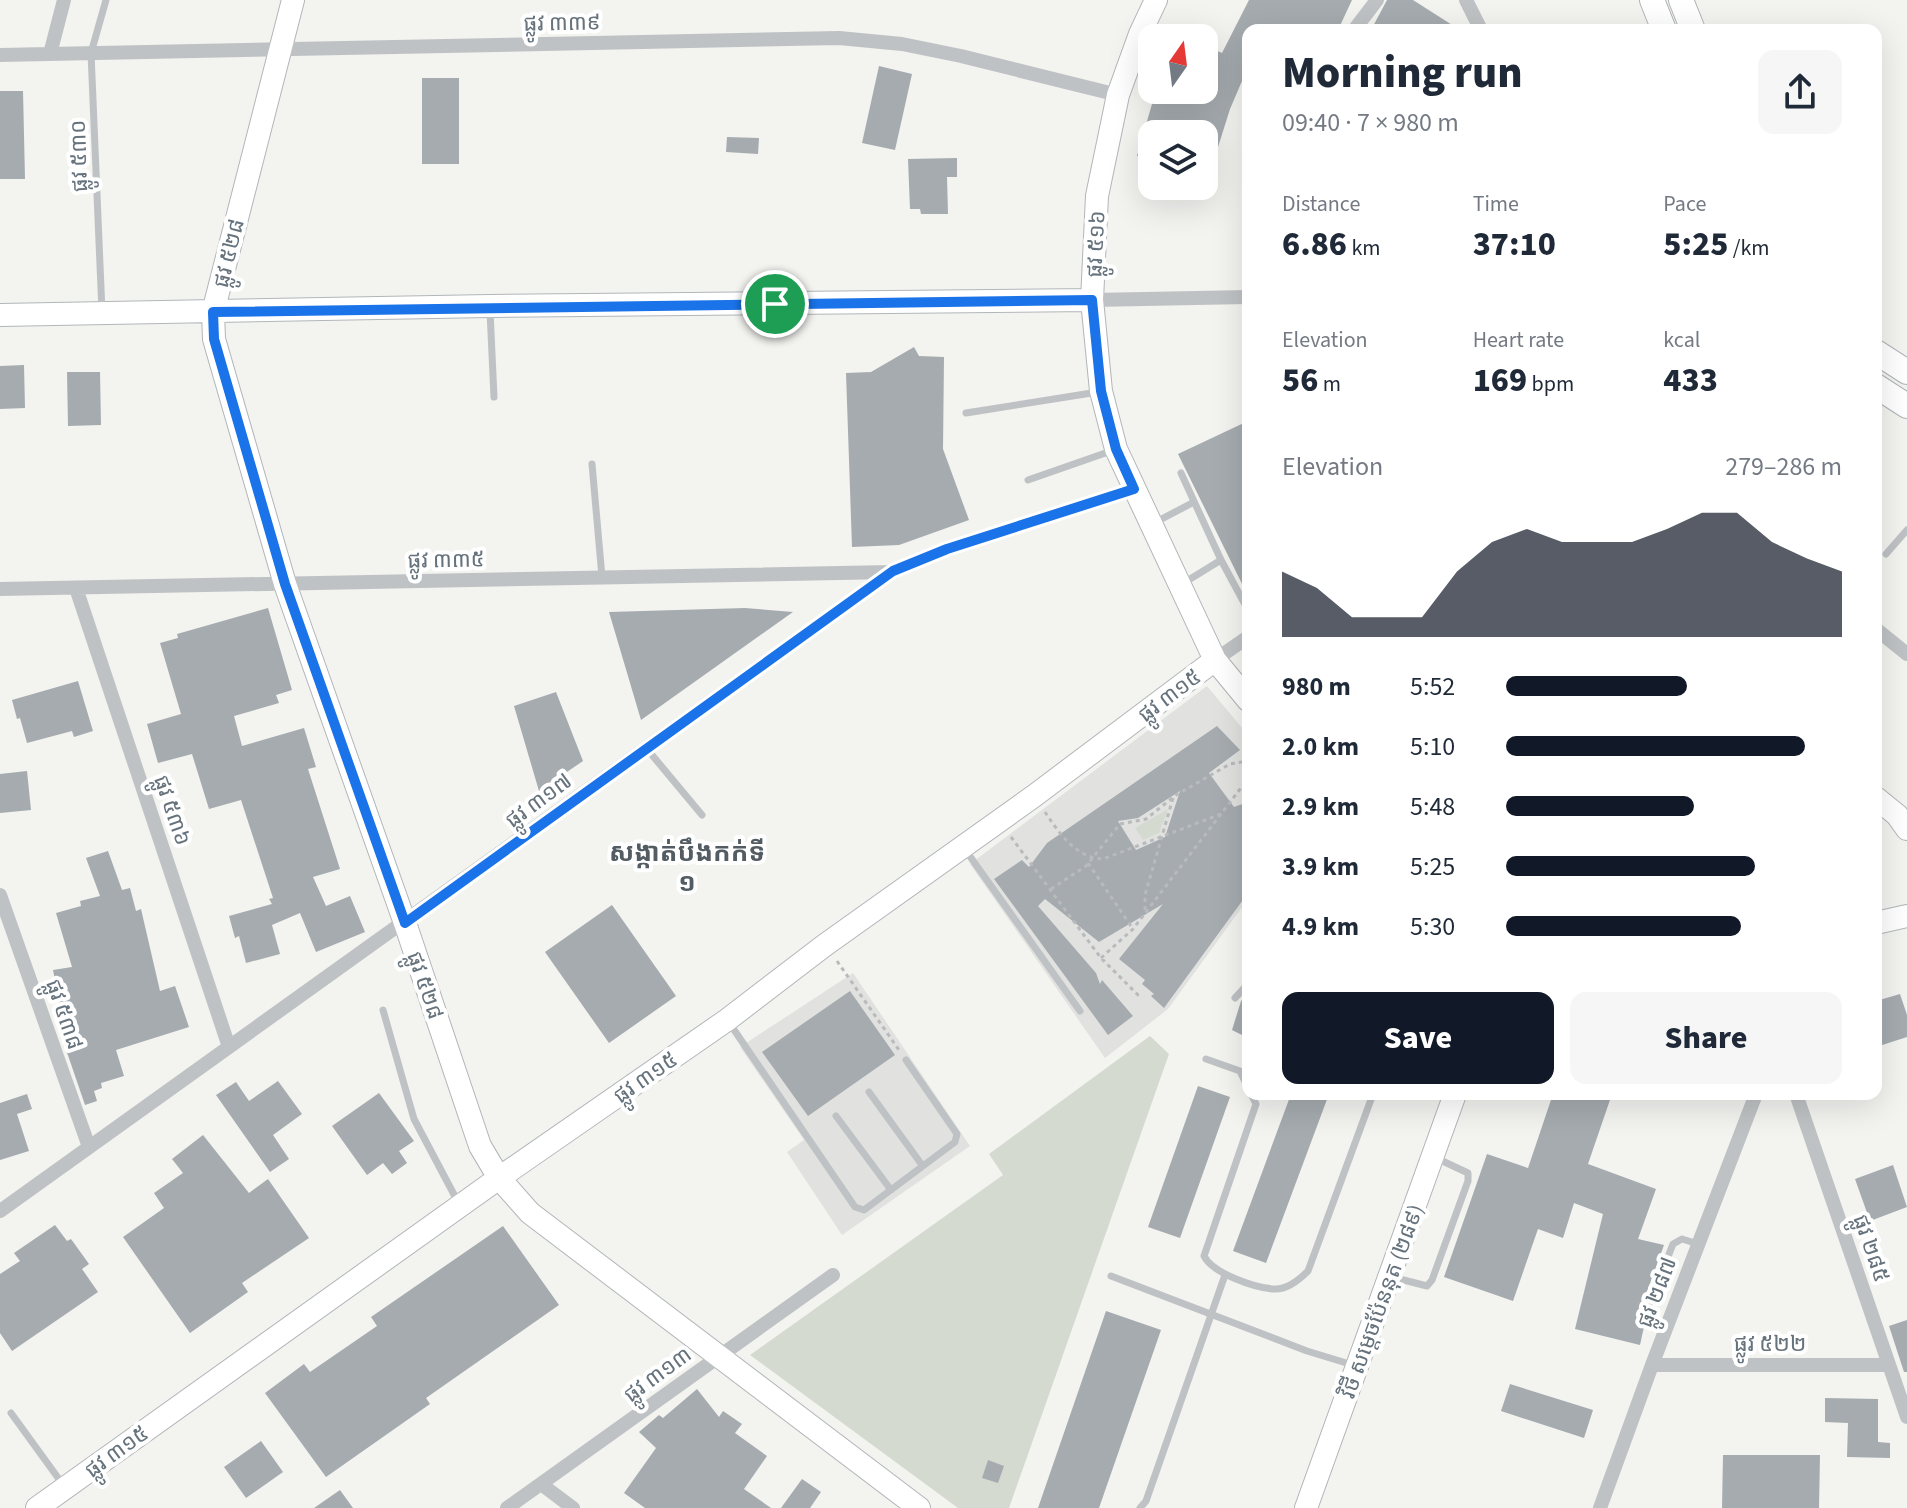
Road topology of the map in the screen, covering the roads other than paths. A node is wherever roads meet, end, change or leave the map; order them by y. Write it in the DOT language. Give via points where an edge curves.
graph roads {
  1 [pos="64,0"];
  2 [pos="106,0"];
  3 [pos="293,0"];
  4 [pos="1156,0"];
  5 [pos="1377,0"];
  6 [pos="1466,0"];
  7 [pos="1652,0"];
  8 [pos="1681,0"];
  9 [pos="1359,24"];
  10 [pos="1478,24"];
  11 [pos="1662,24"];
  12 [pos="1691,24"];
  13 [pos="279,49"];
  14 [pos="91,53"];
  15 [pos="50,54"];
  16 [pos="0,55"];
  17 [pos="1118,95"];
  18 [pos="1242,297"];
  19 [pos="1092,300"];
  20 [pos="490,306"];
  21 [pos="213,312"];
  22 [pos="103,313"];
  23 [pos="0,315"];
  24 [pos="1882,356"];
  25 [pos="1907,372"];
  26 [pos="1882,390"];
  27 [pos="1101,391"];
  28 [pos="494,397"];
  29 [pos="1907,406"];
  30 [pos="966,413"];
  31 [pos="1116,449"];
  32 [pos="592,464"];
  33 [pos="1181,473"];
  34 [pos="1028,480"];
  35 [pos="1134,489"];
  36 [pos="1194,502"];
  37 [pos="1151,524"];
  38 [pos="1907,530"];
  39 [pos="1886,554"];
  40 [pos="1221,560"];
  41 [pos="893,571"];
  42 [pos="602,578"];
  43 [pos="285,584"];
  44 [pos="1180,585"];
  45 [pos="76,588"];
  46 [pos="0,589"];
  47 [pos="1242,599"];
  48 [pos="1882,634"];
  49 [pos="1242,641"];
  50 [pos="1907,654"];
  51 [pos="1215,660"];
  52 [pos="1242,693"];
  53 [pos="647,749"];
  54 [pos="1882,803"];
  55 [pos="702,815"];
  56 [pos="1907,829"];
  57 [pos="962,847"];
  58 [pos="0,895"];
  59 [pos="1907,916"];
  60 [pos="1882,922"];
  61 [pos="405,923"];
  62 [pos="1242,990"];
  63 [pos="1235,998"];
  64 [pos="383,1010"];
  65 [pos="1080,1011"];
  66 [pos="727,1020"];
  67 [pos="229,1047"];
  68 [pos="1206,1059"];
  69 [pos="906,1060"];
  70 [pos="1242,1075"];
  71 [pos="869,1092"];
  72 [pos="1254,1100"];
  73 [pos="1371,1100"];
  74 [pos="1453,1100"];
  75 [pos="1754,1100"];
  76 [pos="1798,1100"];
  77 [pos="836,1116"];
  78 [pos="89,1147"];
  79 [pos="1433,1157"];
  80 [pos="922,1165"];
  81 [pos="499,1178"];
  82 [pos="891,1190"];
  83 [pos="460,1206"];
  84 [pos="0,1211"];
  85 [pos="1698,1244"];
  86 [pos="833,1275"];
  87 [pos="1225,1275"];
  88 [pos="1111,1276"];
  89 [pos="1390,1277"];
  90 [pos="1212,1315"];
  91 [pos="1665,1330"];
  92 [pos="718,1357"];
  93 [pos="1652,1365"];
  94 [pos="1889,1365"];
  95 [pos="1357,1367"];
  96 [pos="11,1413"];
  97 [pos="1907,1417"];
  98 [pos="541,1484"];
  99 [pos="65,1488"];
  100 [pos="37,1508"];
  101 [pos="507,1508"];
  102 [pos="573,1508"];
  103 [pos="919,1508"];
  104 [pos="1140,1508"];
  105 [pos="1306,1508"];
  106 [pos="1600,1508"];
  1 -- 15 [label="street"];
  2 -- 14 [label="lane, ផ្លូវ ៥៣០"];
  3 -- 13 [label="street, ផ្លូវ ៥២៨"];
  4 -- 17 [label="street, ផ្លូវ ៥១៦"];
  5 -- 9 [label="street"];
  6 -- 10 [label="street"];
  7 -- 11 [label="main road"];
  8 -- 12 [label="main road"];
  13 -- 14 [label="street, ផ្លូវ ៣៣៩"];
  13 -- 17 [label="street, ផ្លូវ ៣៣៩" via="839,38 961,56"];
  13 -- 21 [label="street, ផ្លូវ ៥២៨"];
  14 -- 15 [label="street, ផ្លូវ ៣៣៩"];
  14 -- 22 [label="lane, ផ្លូវ ៥៣០"];
  15 -- 16 [label="street, ផ្លូវ ៣៣៩"];
  17 -- 19 [label="street, ផ្លូវ ៥១៦" via="1097,196"];
  18 -- 19 [label="street"];
  19 -- 20 [label="street"];
  19 -- 27 [label="street, ផ្លូវ ៥១៦"];
  20 -- 21 [label="street"];
  20 -- 28 [label="lane"];
  21 -- 22 [label="street"];
  21 -- 43 [label="street, ផ្លូវ ៥២៨" via="214,339"];
  22 -- 23 [label="street"];
  24 -- 25 [label="main road"];
  26 -- 29 [label="main road"];
  27 -- 30 [label="lane"];
  27 -- 31 [label="street, ផ្លូវ ៥១៦"];
  31 -- 34 [label="lane"];
  31 -- 35 [label="street, ផ្លូវ ៥១៦"];
  32 -- 42 [label="lane"];
  33 -- 36 [label="lane"];
  35 -- 37 [label="street, ផ្លូវ ៥១៦"];
  35 -- 41 [label="street, ផ្លូវ ៣១៧"];
  36 -- 37 [label="lane"];
  36 -- 40 [label="lane"];
  37 -- 44 [label="street, ផ្លូវ ៥១៦"];
  38 -- 39 [label="lane"];
  40 -- 44 [label="lane"];
  40 -- 47 [label="lane"];
  41 -- 42 [label="street, ផ្លូវ ៣៣៥"];
  41 -- 53 [label="street, ផ្លូវ ៣១៧"];
  42 -- 43 [label="street, ផ្លូវ ៣៣៥"];
  43 -- 45 [label="street, ផ្លូវ ៣៣៥"];
  43 -- 61 [label="street, ផ្លូវ ៥២៨"];
  44 -- 51 [label="street, ផ្លូវ ៥១៦"];
  45 -- 46 [label="street, ផ្លូវ ៣៣៥"];
  45 -- 67 [label="street, ផ្លូវ ៥៣៦"];
  48 -- 50 [label="street"];
  49 -- 51 [label="street, ផ្លូវ ៣១៥"];
  51 -- 52 [label="street, ផ្លូវ ៥១៦"];
  51 -- 57 [label="street, ផ្លូវ ៣១៥"];
  53 -- 55 [label="lane"];
  53 -- 61 [label="street, ផ្លូវ ៣១៧"];
  54 -- 56 [label="street"];
  57 -- 65 [label="lane"];
  57 -- 66 [label="street, ផ្លូវ ៣១៥"];
  58 -- 78 [label="street, ផ្លូវ ៥៣៨"];
  59 -- 60 [label="street"];
  61 -- 67 [label="street, ផ្លូវ ៣១៧"];
  61 -- 81 [label="street, ផ្លូវ ៥២៨" via="480,1146"];
  62 -- 63 [label="lane"];
  64 -- 83 [label="lane" via="414,1119"];
  66 -- 81 [label="street, ផ្លូវ ៣១៥"];
  66 -- 82 [label="lane" via="855,1207 864,1210"];
  67 -- 78 [label="street, ផ្លូវ ៣១៧"];
  68 -- 70 [label="lane"];
  69 -- 80 [label="lane" via="957,1134 955,1142"];
  71 -- 80 [label="lane"];
  72 -- 87 [label="lane" via="1204,1256 1208,1266"];
  73 -- 87 [label="lane" via="1308,1271 1275,1290"];
  74 -- 79 [label="street, វិថី សម្តេចប៉ែននុត (២៨៩)"];
  75 -- 85 [label="street, ផ្លូវ ២៨៧"];
  76 -- 94 [label="street, ផ្លូវ ២៨៥"];
  77 -- 82 [label="lane"];
  78 -- 84 [label="street, ផ្លូវ ៣១៧"];
  79 -- 89 [label="street, វិថី សម្តេចប៉ែននុត (២៨៩)"];
  79 -- 89 [label="lane" via="1468,1173 1463,1195 1427,1286"];
  80 -- 82 [label="lane"];
  81 -- 83 [label="street, ផ្លូវ ៣១៥"];
  81 -- 92 [label="street, ផ្លូវ ៥២៨" via="530,1213"];
  83 -- 99 [label="street, ផ្លូវ ៣១៥"];
  85 -- 91 [label="street, ផ្លូវ ២៨៧"];
  85 -- 91 [label="lane" via="1682,1239 1673,1244 1647,1310"];
  86 -- 92 [label="street, ផ្លូវ ៣១៣"];
  87 -- 90 [label="lane"];
  88 -- 90 [label="lane"];
  89 -- 95 [label="street, វិថី សម្តេចប៉ែននុត (២៨៩)"];
  90 -- 95 [label="lane"];
  90 -- 104 [label="lane"];
  91 -- 93 [label="street, ផ្លូវ ២៨៧"];
  92 -- 98 [label="street, ផ្លូវ ៣១៣"];
  92 -- 103 [label="street, ផ្លូវ ៥២៨"];
  93 -- 94 [label="street, ផ្លូវ ៥២២"];
  93 -- 106 [label="street, ផ្លូវ ២៨៧"];
  94 -- 97 [label="street, ផ្លូវ ២៨៥"];
  95 -- 105 [label="street, វិថី សម្តេចប៉ែននុត (២៨៩)"];
  96 -- 99 [label="lane"];
  98 -- 101 [label="street, ផ្លូវ ៣១៣"];
  98 -- 102 [label="street"];
  99 -- 100 [label="street, ផ្លូវ ៣១៥"];
}
